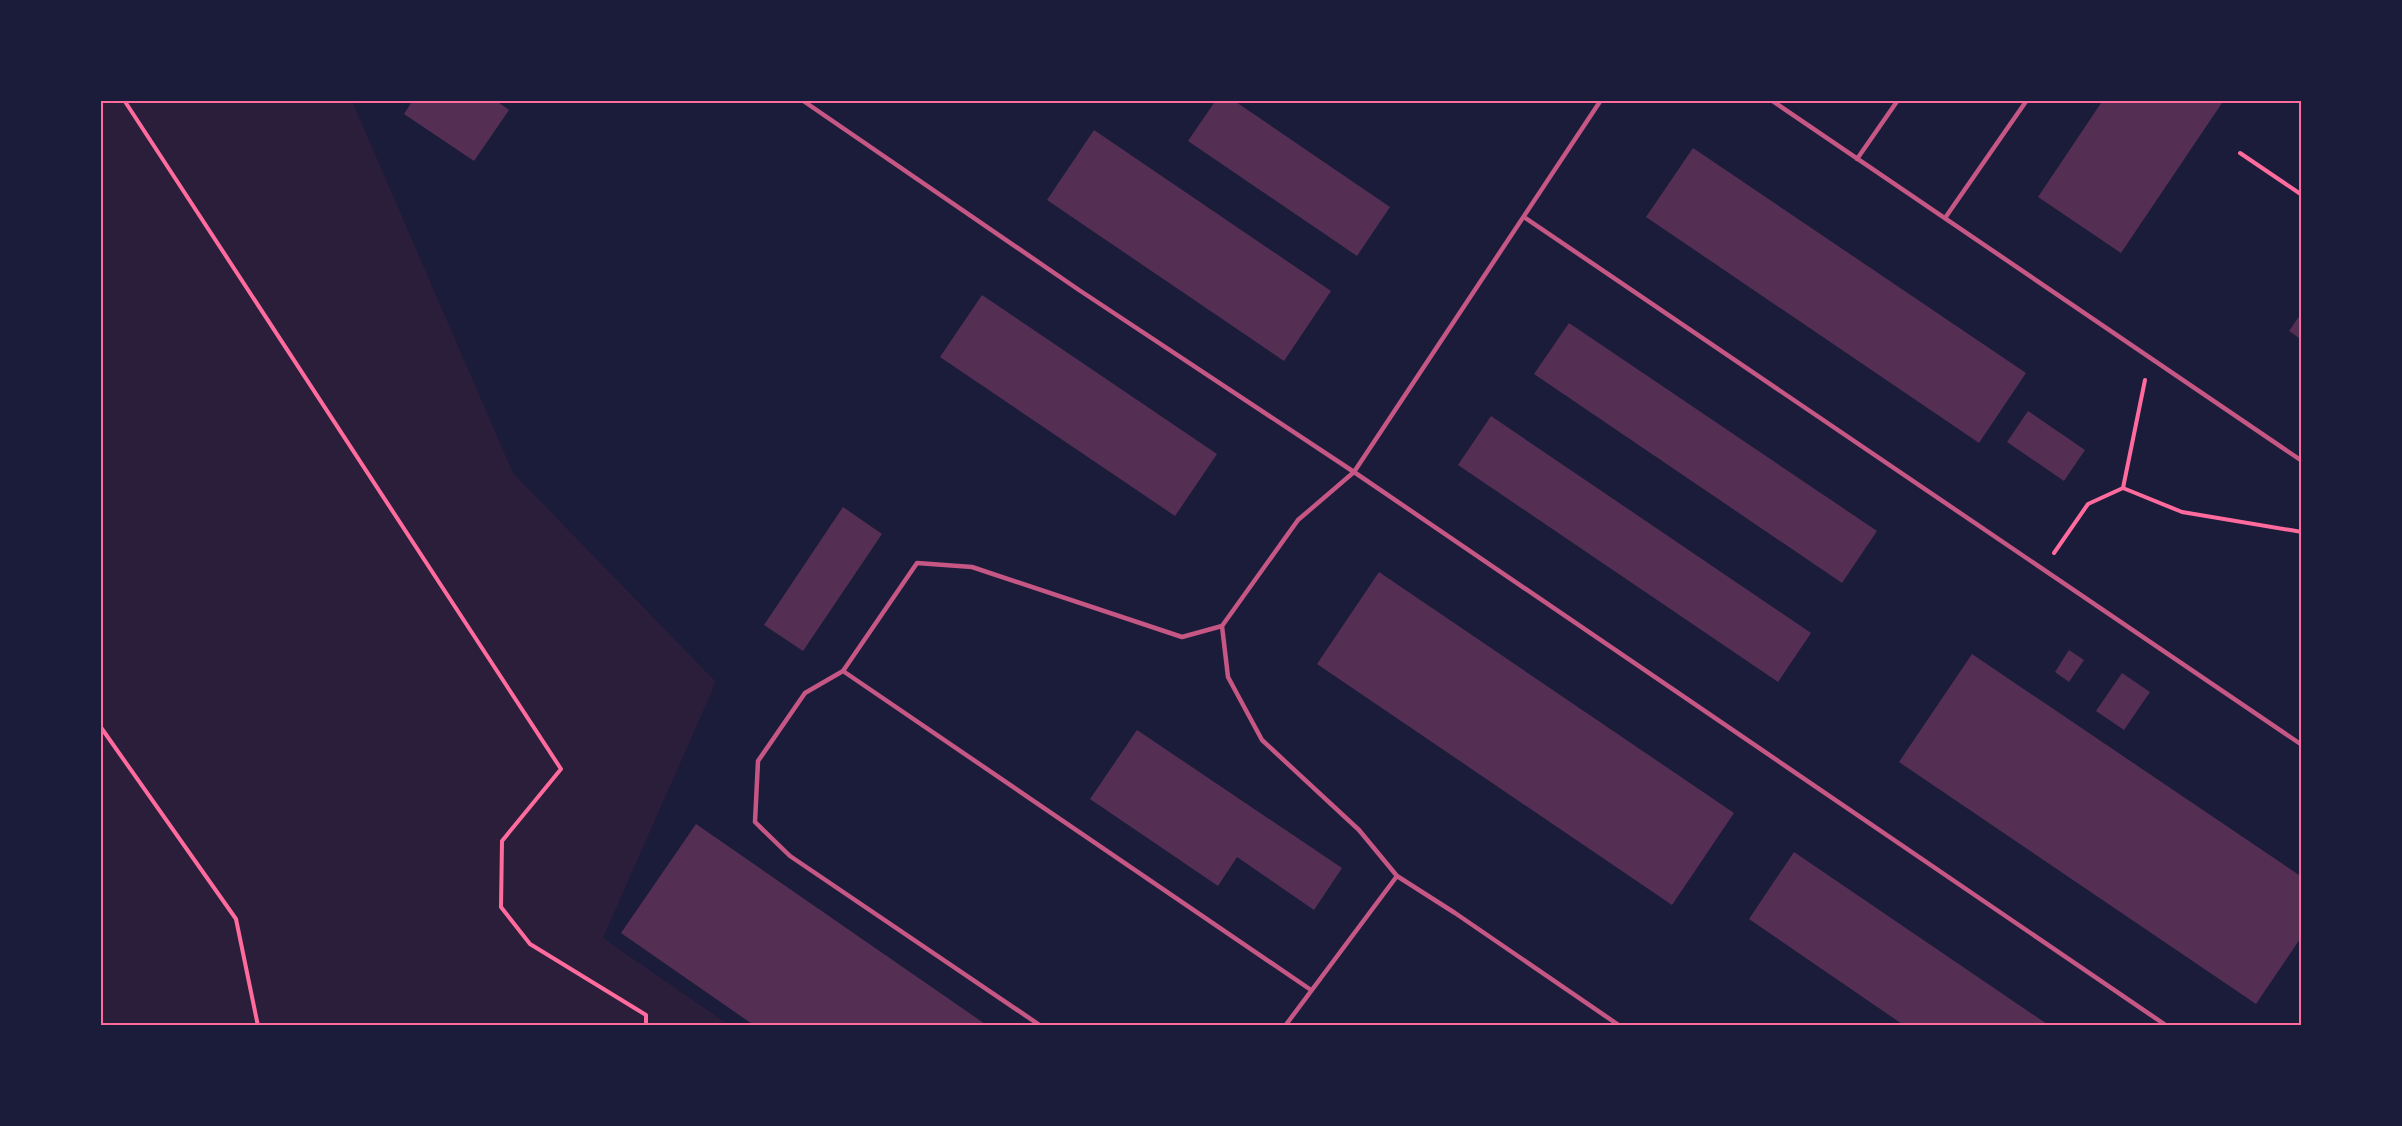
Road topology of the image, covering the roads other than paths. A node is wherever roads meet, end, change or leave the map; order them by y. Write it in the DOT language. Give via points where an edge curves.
graph roads {
  1 [pos="802,100"];
  2 [pos="1601,100"];
  3 [pos="1771,100"];
  4 [pos="1898,100"];
  5 [pos="2027,100"];
  6 [pos="1857,159"];
  7 [pos="1524,216"];
  8 [pos="1945,218"];
  9 [pos="2301,461"];
  10 [pos="1354,472"];
  11 [pos="1222,626"];
  12 [pos="843,671"];
  13 [pos="2301,746"];
  14 [pos="1397,876"];
  15 [pos="1311,990"];
  16 [pos="1041,1026"];
  17 [pos="1285,1026"];
  18 [pos="1620,1026"];
  19 [pos="2167,1026"];
  1 -- 10 [label="lane"];
  2 -- 7 [label="lane"];
  3 -- 6 [label="lane"];
  4 -- 6 [label="lane"];
  5 -- 8 [label="lane"];
  6 -- 8 [label="lane"];
  7 -- 10 [label="lane"];
  7 -- 13 [label="lane"];
  8 -- 9 [label="lane"];
  10 -- 11 [label="lane" via="1298,520"];
  10 -- 19 [label="lane"];
  11 -- 12 [label="lane" via="1182,637 972,567 917,563"];
  11 -- 14 [label="lane" via="1228,677 1262,740 1359,830"];
  12 -- 15 [label="lane"];
  12 -- 16 [label="lane" via="805,693 758,761 755,822 790,856"];
  14 -- 15 [label="lane"];
  14 -- 18 [label="lane"];
  15 -- 17 [label="lane"];
}
